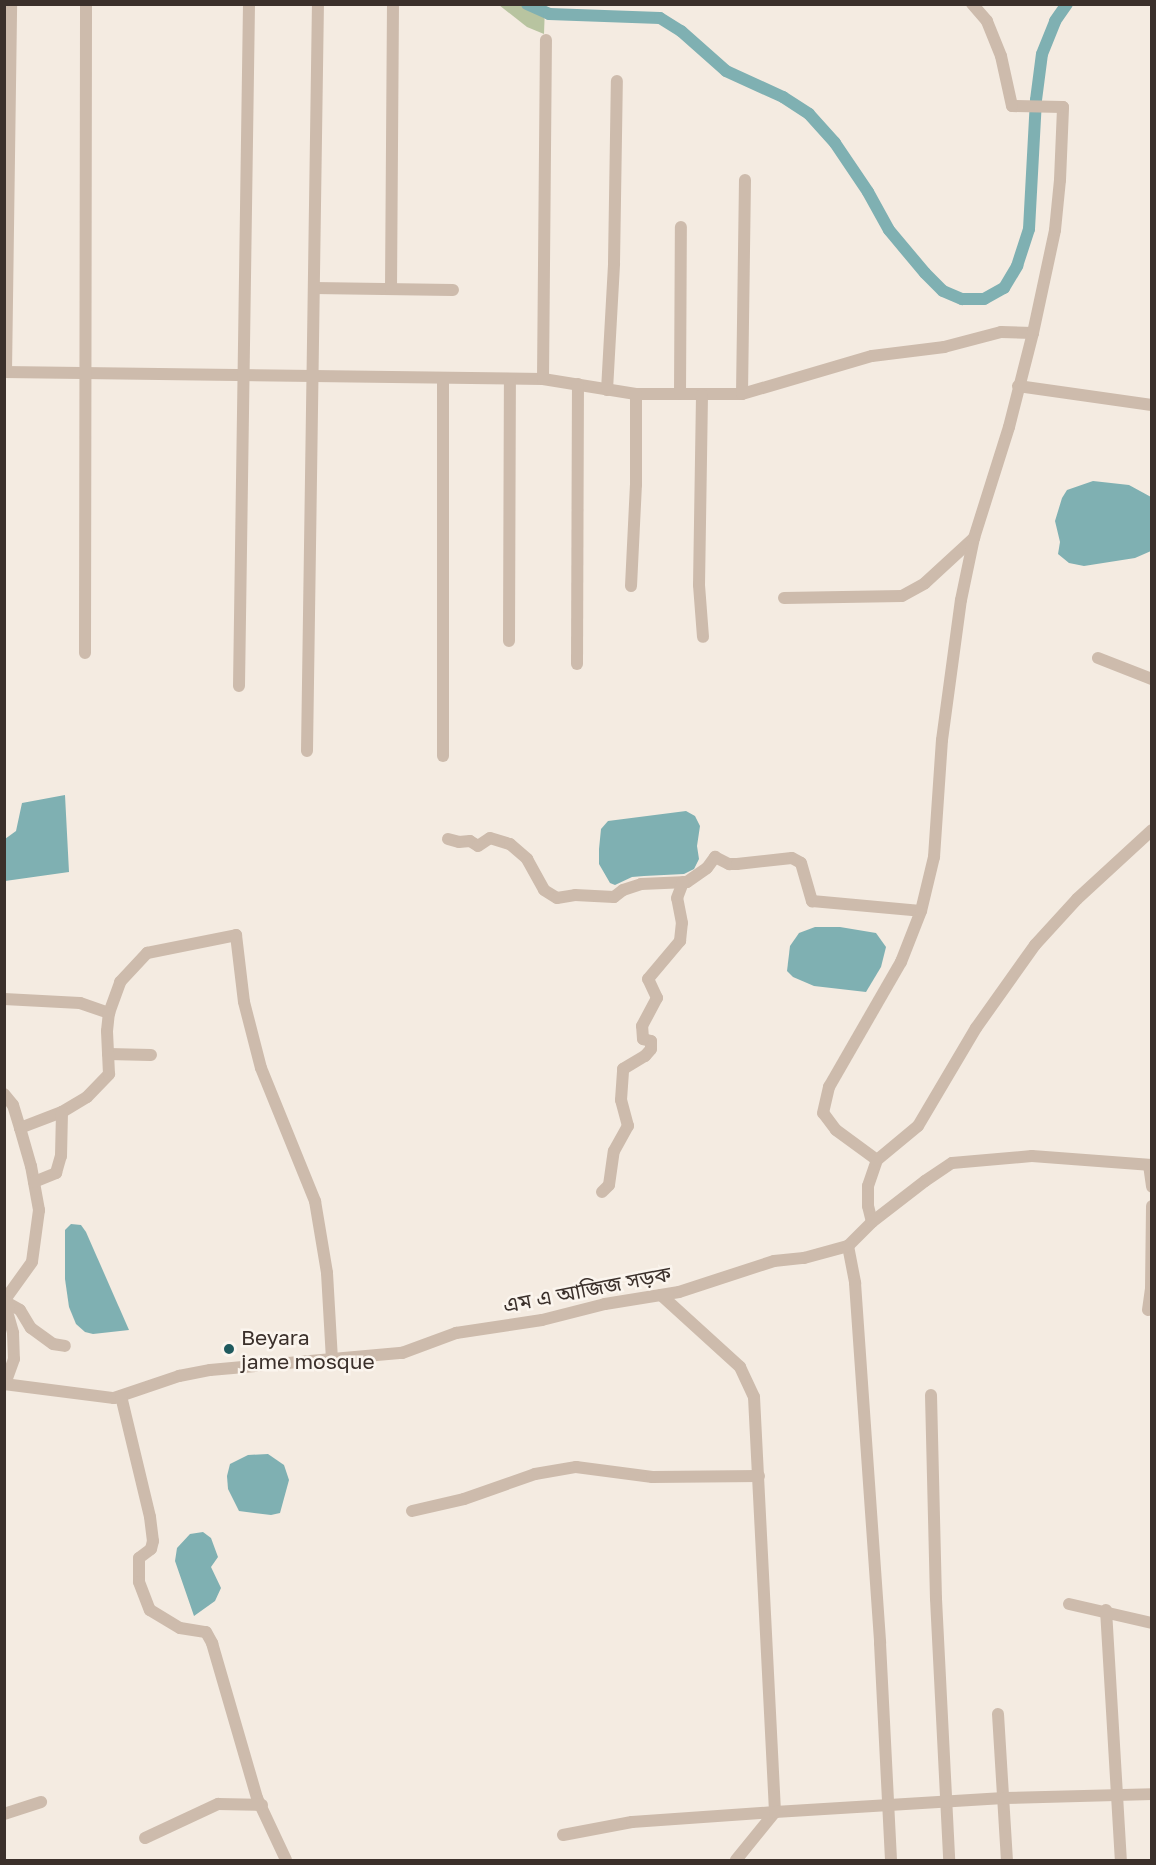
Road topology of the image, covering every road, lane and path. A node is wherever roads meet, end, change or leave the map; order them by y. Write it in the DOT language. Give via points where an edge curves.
graph roads {
  1 [pos="11,4"];
  2 [pos="86,4"];
  3 [pos="249,4"];
  4 [pos="318,4"];
  5 [pos="393,4"];
  6 [pos="972,4"];
  7 [pos="546,40"];
  8 [pos="617,81"];
  9 [pos="745,180"];
  10 [pos="681,227"];
  11 [pos="314,288"];
  12 [pos="391,289"];
  13 [pos="453,290"];
  14 [pos="1033,333"];
  15 [pos="5,372"];
  16 [pos="84,373"];
  17 [pos="244,376"];
  18 [pos="312,376"];
  19 [pos="443,378"];
  20 [pos="510,379"];
  21 [pos="543,379"];
  22 [pos="578,384"];
  23 [pos="1018,386"];
  24 [pos="607,390"];
  25 [pos="636,394"];
  26 [pos="680,394"];
  27 [pos="742,394"];
  28 [pos="702,395"];
  29 [pos="1152,405"];
  30 [pos="974,538"];
  31 [pos="632,586"];
  32 [pos="784,598"];
  33 [pos="703,637"];
  34 [pos="509,641"];
  35 [pos="85,654"];
  36 [pos="1098,658"];
  37 [pos="577,664"];
  38 [pos="1152,679"];
  39 [pos="239,686"];
  40 [pos="307,751"];
  41 [pos="443,756"];
  42 [pos="1152,830"];
  43 [pos="448,839"];
  44 [pos="684,882"];
  45 [pos="921,911"];
  46 [pos="4,999"];
  47 [pos="109,1012"];
  48 [pos="108,1054"];
  49 [pos="152,1055"];
  50 [pos="4,1094"];
  51 [pos="62,1113"];
  52 [pos="20,1128"];
  53 [pos="878,1160"];
  54 [pos="1150,1165"];
  55 [pos="34,1182"];
  56 [pos="1152,1186"];
  57 [pos="602,1192"];
  58 [pos="1152,1206"];
  59 [pos="872,1222"];
  60 [pos="848,1246"];
  61 [pos="661,1295"];
  62 [pos="4,1301"];
  63 [pos="1148,1310"];
  64 [pos="65,1346"];
  65 [pos="332,1360"];
  66 [pos="5,1384"];
  67 [pos="931,1395"];
  68 [pos="121,1396"];
  69 [pos="759,1476"];
  70 [pos="412,1510"];
  71 [pos="1069,1604"];
  72 [pos="1106,1610"];
  73 [pos="1152,1623"];
  74 [pos="998,1714"];
  75 [pos="1152,1794"];
  76 [pos="1118,1797"];
  77 [pos="1004,1798"];
  78 [pos="41,1802"];
  79 [pos="946,1802"];
  80 [pos="262,1805"];
  81 [pos="889,1807"];
  82 [pos="775,1812"];
  83 [pos="4,1814"];
  84 [pos="563,1835"];
  85 [pos="145,1838"];
  86 [pos="286,1860"];
  87 [pos="736,1860"];
  88 [pos="891,1860"];
  89 [pos="949,1860"];
  90 [pos="1007,1860"];
  91 [pos="1121,1860"];
  1 -- 15 [label="street"];
  2 -- 16 [label="street"];
  3 -- 17 [label="street"];
  4 -- 11 [label="street"];
  5 -- 12 [label="street"];
  6 -- 14 [label="street" via="987,21 1001,56 1012,105 1063,107 1055,230"];
  7 -- 21 [label="street"];
  8 -- 24 [label="street"];
  9 -- 27 [label="street"];
  10 -- 26 [label="street"];
  11 -- 12 [label="street"];
  11 -- 18 [label="street"];
  12 -- 13 [label="street"];
  14 -- 23 [label="street"];
  14 -- 27 [label="street" via="1001,332 944,347 872,356"];
  15 -- 16 [label="street"];
  16 -- 17 [label="street"];
  16 -- 35 [label="street"];
  17 -- 18 [label="street"];
  17 -- 39 [label="street"];
  18 -- 19 [label="street"];
  18 -- 40 [label="street"];
  19 -- 20 [label="street"];
  19 -- 41 [label="street"];
  20 -- 21 [label="street"];
  20 -- 34 [label="street"];
  21 -- 22 [label="street"];
  22 -- 24 [label="street"];
  22 -- 37 [label="street"];
  23 -- 29 [label="street"];
  23 -- 30 [label="street"];
  24 -- 25 [label="street"];
  25 -- 26 [label="street"];
  25 -- 31 [label="street"];
  26 -- 28 [label="street"];
  27 -- 28 [label="street"];
  28 -- 33 [label="street" via="699,585"];
  30 -- 32 [label="street" via="925,583 902,596"];
  30 -- 45 [label="street" via="943,728 933,857"];
  36 -- 38 [label="street"];
  42 -- 53 [label="street" via="1077,899 1035,945 976,1028 918,1126"];
  43 -- 44 [label="street" via="470,840 478,846 490,838 510,844 527,859 544,890 556,898 614,897 641,884"];
  44 -- 45 [label="street" via="693,880 715,857 729,864 792,858 801,863 812,901"];
  44 -- 57 [label="street" via="677,897 682,923 680,941 648,979 657,998 642,1026 643,1040 651,1041 651,1049 623,1069 621,1100 628,1125 614,1151 609,1185"];
  45 -- 53 [label="street" via="901,962 829,1088 823,1113 836,1130"];
  46 -- 47 [label="street" via="80,1003"];
  47 -- 48 [label="street"];
  47 -- 65 [label="street" via="120,982 147,953 236,935 244,1002 261,1068 315,1201 327,1273"];
  48 -- 49 [label="street"];
  48 -- 51 [label="street" via="109,1074"];
  50 -- 52 [label="street" via="13,1105"];
  51 -- 52 [label="street"];
  51 -- 55 [label="street" via="61,1156 56,1173"];
  52 -- 55 [label="street"];
  53 -- 59 [label="street" via="868,1186"];
  54 -- 56 [label="street"];
  54 -- 59 [label="street, এম এ আজিজ সড়ক" via="1032,1156 952,1163"];
  55 -- 62 [label="street" via="39,1210 32,1262"];
  58 -- 63 [label="street"];
  59 -- 60 [label="street, এম এ আজিজ সড়ক"];
  60 -- 61 [label="street, এম এ আজিজ সড়ক" via="804,1258 774,1261"];
  60 -- 81 [label="street" via="855,1283"];
  61 -- 65 [label="street, এম এ আজিজ সড়ক" via="456,1333 402,1353"];
  61 -- 69 [label="street" via="740,1367 754,1397"];
  62 -- 64 [label="street" via="20,1310 31,1328 53,1344"];
  62 -- 66 [label="street" via="13,1333 14,1359"];
  65 -- 68 [label="street, এম এ আজিজ সড়ক" via="210,1370"];
  66 -- 68 [label="street, এম এ আজিজ সড়ক"];
  67 -- 79 [label="street"];
  68 -- 80 [label="street" via="153,1541 151,1550 139,1558 139,1582 150,1610 180,1628 206,1632 221,1667"];
  69 -- 70 [label="street" via="652,1477 576,1467 535,1474 464,1499"];
  69 -- 82 [label="street"];
  71 -- 72 [label="street"];
  72 -- 73 [label="street"];
  72 -- 76 [label="street"];
  74 -- 77 [label="street"];
  75 -- 76 [label="street"];
  76 -- 77 [label="street"];
  76 -- 91 [label="street"];
  77 -- 79 [label="street"];
  77 -- 90 [label="street"];
  78 -- 83 [label="street"];
  79 -- 81 [label="street"];
  79 -- 89 [label="street"];
  80 -- 85 [label="street" via="218,1804"];
  80 -- 86 [label="street"];
  81 -- 82 [label="street"];
  81 -- 88 [label="street"];
  82 -- 84 [label="street" via="632,1822"];
  82 -- 87 [label="street"];
}
